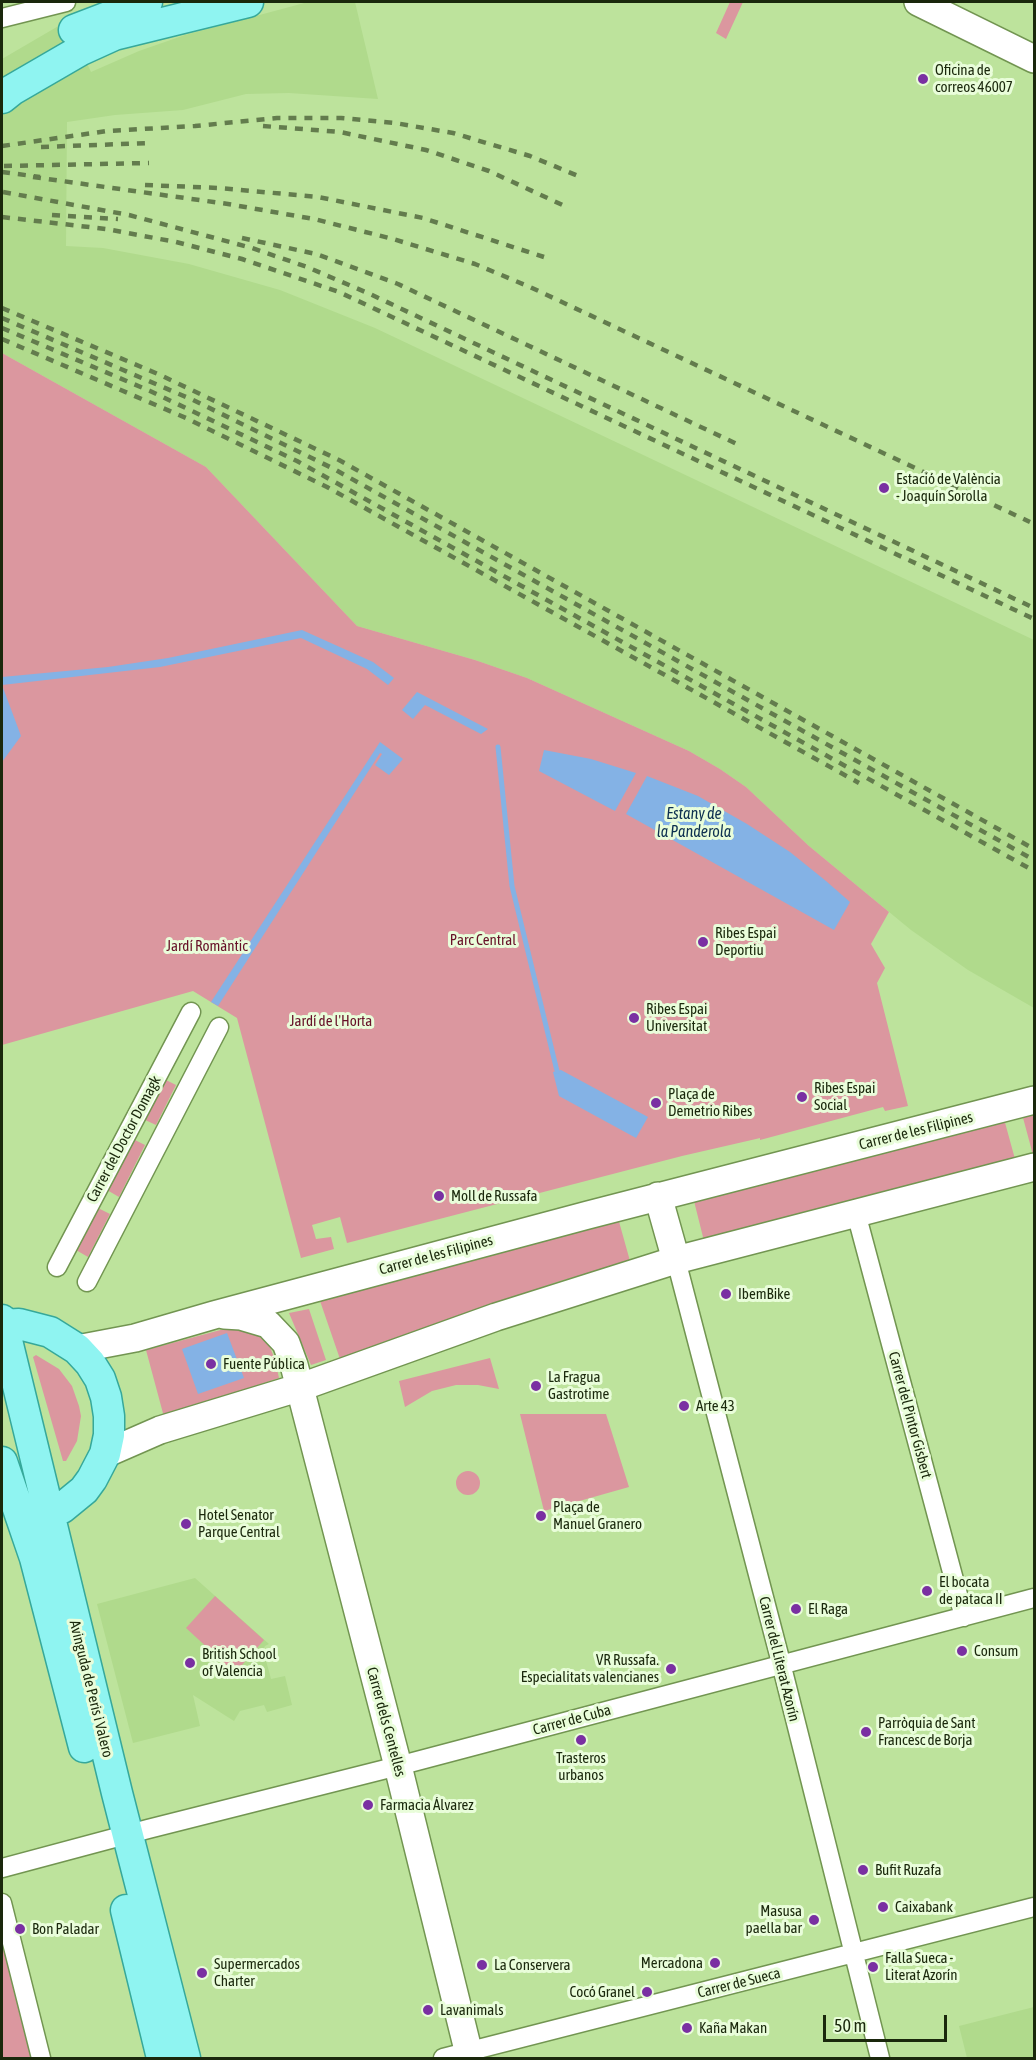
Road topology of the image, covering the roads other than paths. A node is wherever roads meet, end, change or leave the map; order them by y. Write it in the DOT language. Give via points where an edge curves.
graph roads {
  1 [pos="66,2"];
  2 [pos="147,2"];
  3 [pos="248,2"];
  4 [pos="918,2"];
  5 [pos="2,18"];
  6 [pos="76,41"];
  7 [pos="1035,59"];
  8 [pos="2,72"];
  9 [pos="2,98"];
  10 [pos="191,1011"];
  11 [pos="219,1027"];
  12 [pos="1035,1100"];
  13 [pos="1035,1167"];
  14 [pos="658,1196"];
  15 [pos="856,1214"];
  16 [pos="676,1260"];
  17 [pos="57,1267"];
  18 [pos="87,1282"];
  19 [pos="214,1315"];
  20 [pos="2,1323"];
  21 [pos="77,1349"];
  22 [pos="301,1387"];
  23 [pos="105,1454"];
  24 [pos="2,1462"];
  25 [pos="24,1519"];
  26 [pos="1035,1598"];
  27 [pos="964,1617"];
  28 [pos="781,1664"];
  29 [pos="398,1766"];
  30 [pos="118,1837"];
  31 [pos="2,1868"];
  32 [pos="2,1903"];
  33 [pos="1035,1907"];
  34 [pos="853,1953"];
  35 [pos="460,2056"];
  36 [pos="41,2058"];
  37 [pos="162,2058"];
  38 [pos="185,2058"];
  39 [pos="880,2058"];
  1 -- 5 [label="street"];
  2 -- 6 [label="main road"];
  3 -- 6 [label="main road"];
  4 -- 7 [label="main road"];
  6 -- 8 [label="main road"];
  6 -- 9 [label="main road"];
  10 -- 17 [label="street, Carrer del Doctor Domagk"];
  11 -- 18 [label="street"];
  12 -- 14 [label="main road, Carrer de les Filipines"];
  13 -- 15 [label="main road"];
  14 -- 16 [label="main road"];
  14 -- 19 [label="main road, Carrer de les Filipines"];
  15 -- 16 [label="main road"];
  15 -- 27 [label="street, Carrer del Pintor Gisbert"];
  16 -- 22 [label="main road" via="496,1317"];
  16 -- 28 [label="street, Carrer del Literat Azorín"];
  19 -- 21 [label="main road, Carrer de les Filipines" via="135,1338"];
  19 -- 22 [label="main road, Carrer de les Filipines" via="241,1316 268,1324 286,1343"];
  20 -- 21 [label="main road" via="50,1332"];
  20 -- 25 [label="main road, Avinguda de Peris i Valero"];
  21 -- 23 [label="main road" via="100,1379 106,1397 110,1416"];
  22 -- 23 [label="main road" via="160,1430"];
  22 -- 29 [label="main road, Carrer dels Centelles"];
  23 -- 25 [label="main road" via="84,1490 62,1508"];
  24 -- 25 [label="main road, Avinguda de Peris i Valero"];
  25 -- 30 [label="main road, Avinguda de Peris i Valero"];
  26 -- 27 [label="street, Carrer de Cuba"];
  27 -- 28 [label="street, Carrer de Cuba"];
  28 -- 29 [label="street, Carrer de Cuba"];
  28 -- 34 [label="street, Carrer del Literat Azorín"];
  29 -- 30 [label="street, Carrer de Cuba"];
  29 -- 35 [label="main road, Carrer dels Centelles"];
  30 -- 31 [label="street, Carrer de Cuba"];
  30 -- 37 [label="main road, Avinguda de Peris i Valero"];
  30 -- 38 [label="main road, Avinguda de Peris i Valero"];
  32 -- 36 [label="street"];
  33 -- 34 [label="street, Carrer de Sueca"];
  34 -- 35 [label="street, Carrer de Sueca"];
  34 -- 39 [label="street, Carrer del Literat Azorín"];
}
